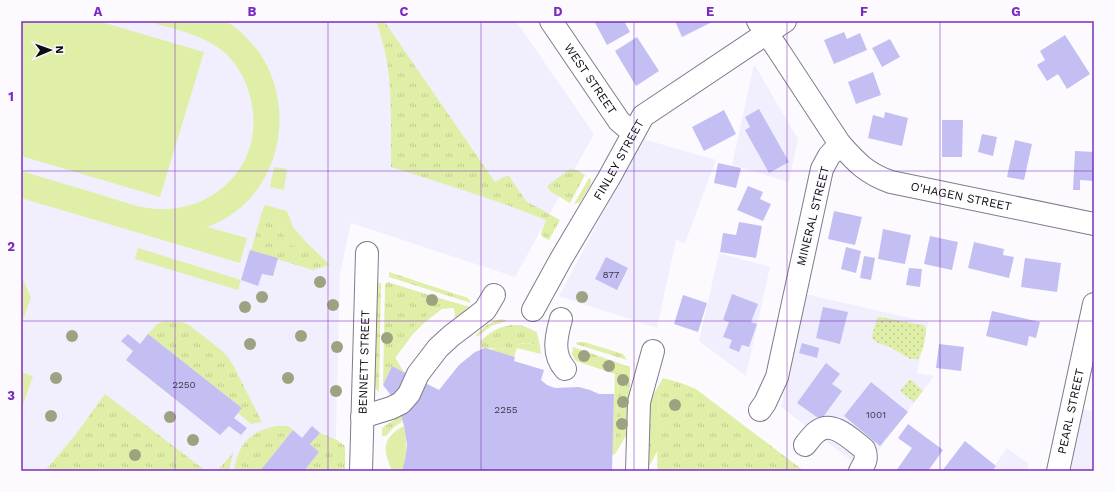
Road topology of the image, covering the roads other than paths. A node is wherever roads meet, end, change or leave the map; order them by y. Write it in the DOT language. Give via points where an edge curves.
graph roads {
  1 [pos="551,21"];
  2 [pos="785,21"];
  3 [pos="762,27"];
  4 [pos="633,132"];
  5 [pos="840,144"];
  6 [pos="1094,224"];
  7 [pos="367,253"];
  8 [pos="494,294"];
  9 [pos="1094,304"];
  10 [pos="534,310"];
  11 [pos="561,319"];
  12 [pos="653,351"];
  13 [pos="565,369"];
  14 [pos="760,410"];
  15 [pos="362,417"];
  16 [pos="805,445"];
  17 [pos="361,471"];
  18 [pos="637,471"];
  19 [pos="860,471"];
  20 [pos="1058,471"];
  1 -- 4 [label="street, WEST STREET" via="619,120"];
  2 -- 3 [label="street, FINLEY STREET"];
  3 -- 4 [label="street, FINLEY STREET" via="643,116"];
  3 -- 5 [label="street"];
  4 -- 10 [label="street, FINLEY STREET"];
  5 -- 6 [label="street, O'HAGEN STREET" via="859,165 877,178"];
  5 -- 14 [label="street, MINERAL STREET" via="822,169 777,377"];
  7 -- 15 [label="street, BENNETT STREET"];
  8 -- 15 [label="street" via="484,310 438,348 418,374 409,394 401,403"];
  9 -- 20 [label="street, PEARL STREET"];
  11 -- 13 [label="street" via="556,337 556,351"];
  12 -- 18 [label="street" via="639,402"];
  15 -- 17 [label="street, BENNETT STREET"];
  16 -- 19 [label="street" via="823,428 837,429 864,449 866,460"];
}
